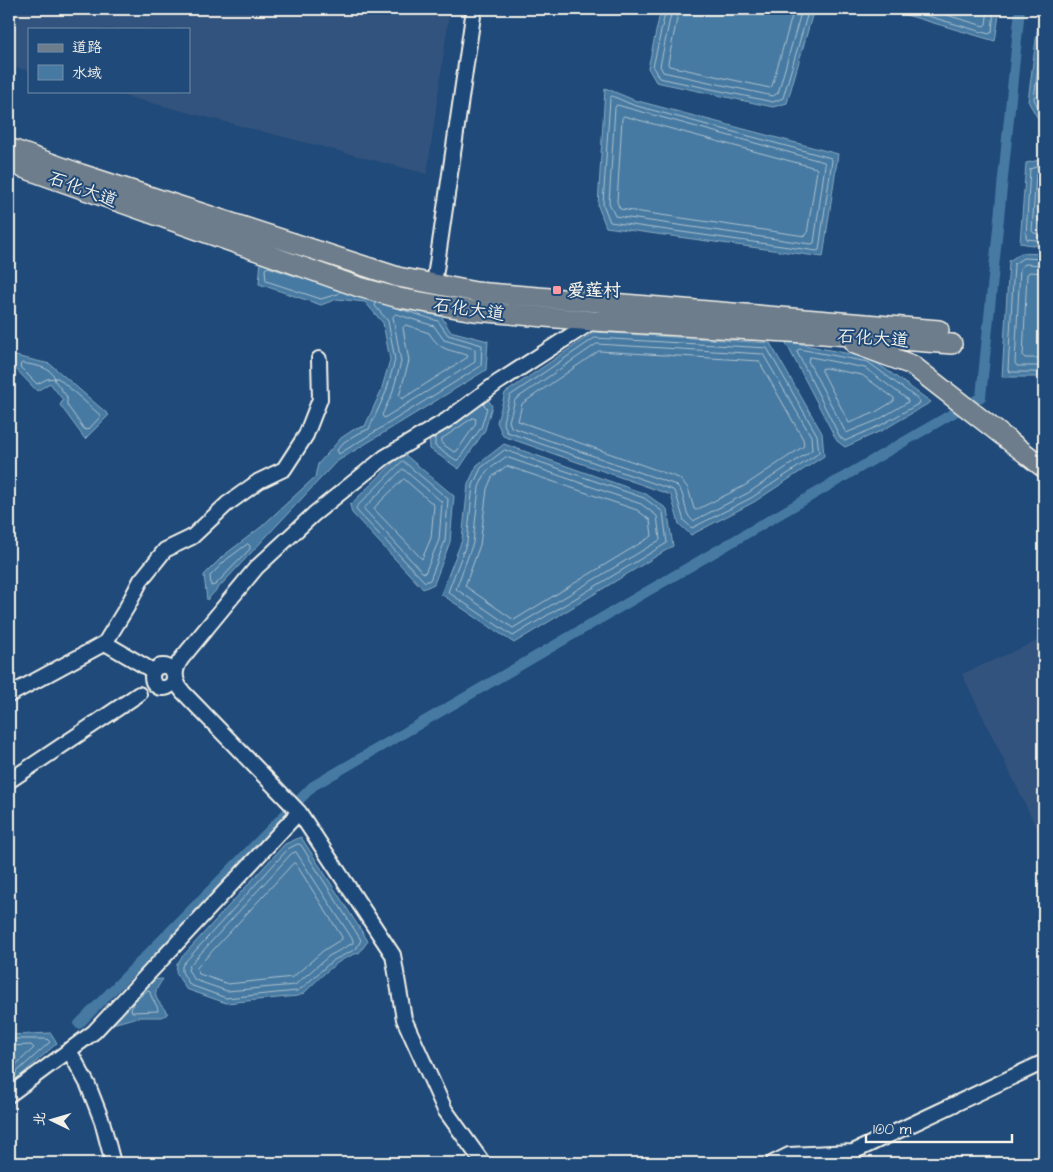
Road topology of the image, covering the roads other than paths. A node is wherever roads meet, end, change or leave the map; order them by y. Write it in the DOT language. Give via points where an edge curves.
graph roads {
  1 [pos="474,9"];
  2 [pos="9,148"];
  3 [pos="9,163"];
  4 [pos="434,284"];
  5 [pos="593,321"];
  6 [pos="824,327"];
  7 [pos="953,338"];
  8 [pos="318,358"];
  9 [pos="1044,468"];
  10 [pos="105,643"];
  11 [pos="182,658"];
  12 [pos="156,671"];
  13 [pos="175,678"];
  14 [pos="163,689"];
  15 [pos="183,692"];
  16 [pos="139,694"];
  17 [pos="9,695"];
  18 [pos="9,781"];
  19 [pos="299,812"];
  20 [pos="69,1050"];
  21 [pos="1044,1062"];
  22 [pos="9,1095"];
  23 [pos="114,1163"];
  24 [pos="483,1163"];
  25 [pos="773,1163"];
  1 -- 4 [label="street"];
  2 -- 4 [label="main road, 石化大道" via="398,277"];
  3 -- 5 [label="main road, 石化大道" via="359,287 399,298 474,311"];
  4 -- 6 [label="main road, 石化大道" via="476,292"];
  5 -- 6 [label="main road, 石化大道"];
  5 -- 11 [label="street" via="497,383 447,420 385,457 314,514 256,568"];
  6 -- 7 [label="main road, 石化大道"];
  6 -- 9 [label="main road" via="912,365"];
  8 -- 10 [label="street" via="320,399 306,434 284,469 259,481 192,537 165,550 141,580"];
  10 -- 12 [label="street"];
  10 -- 17 [label="street"];
  11 -- 12 [label="street"];
  11 -- 13 [label="street"];
  12 -- 13 [label="street" via="166,666 173,671"];
  12 -- 14 [label="street" via="153,682"];
  12 -- 16 [label="street"];
  13 -- 14 [label="street" via="172,686"];
  13 -- 15 [label="street"];
  14 -- 15 [label="street"];
  14 -- 16 [label="street"];
  15 -- 19 [label="street"];
  16 -- 18 [label="street"];
  19 -- 20 [label="street" via="94,1032"];
  19 -- 24 [label="street" via="393,955 404,1019 445,1110"];
  20 -- 22 [label="street"];
  20 -- 23 [label="street" via="88,1085"];
  21 -- 25 [label="street" via="853,1152 789,1155"];
}
